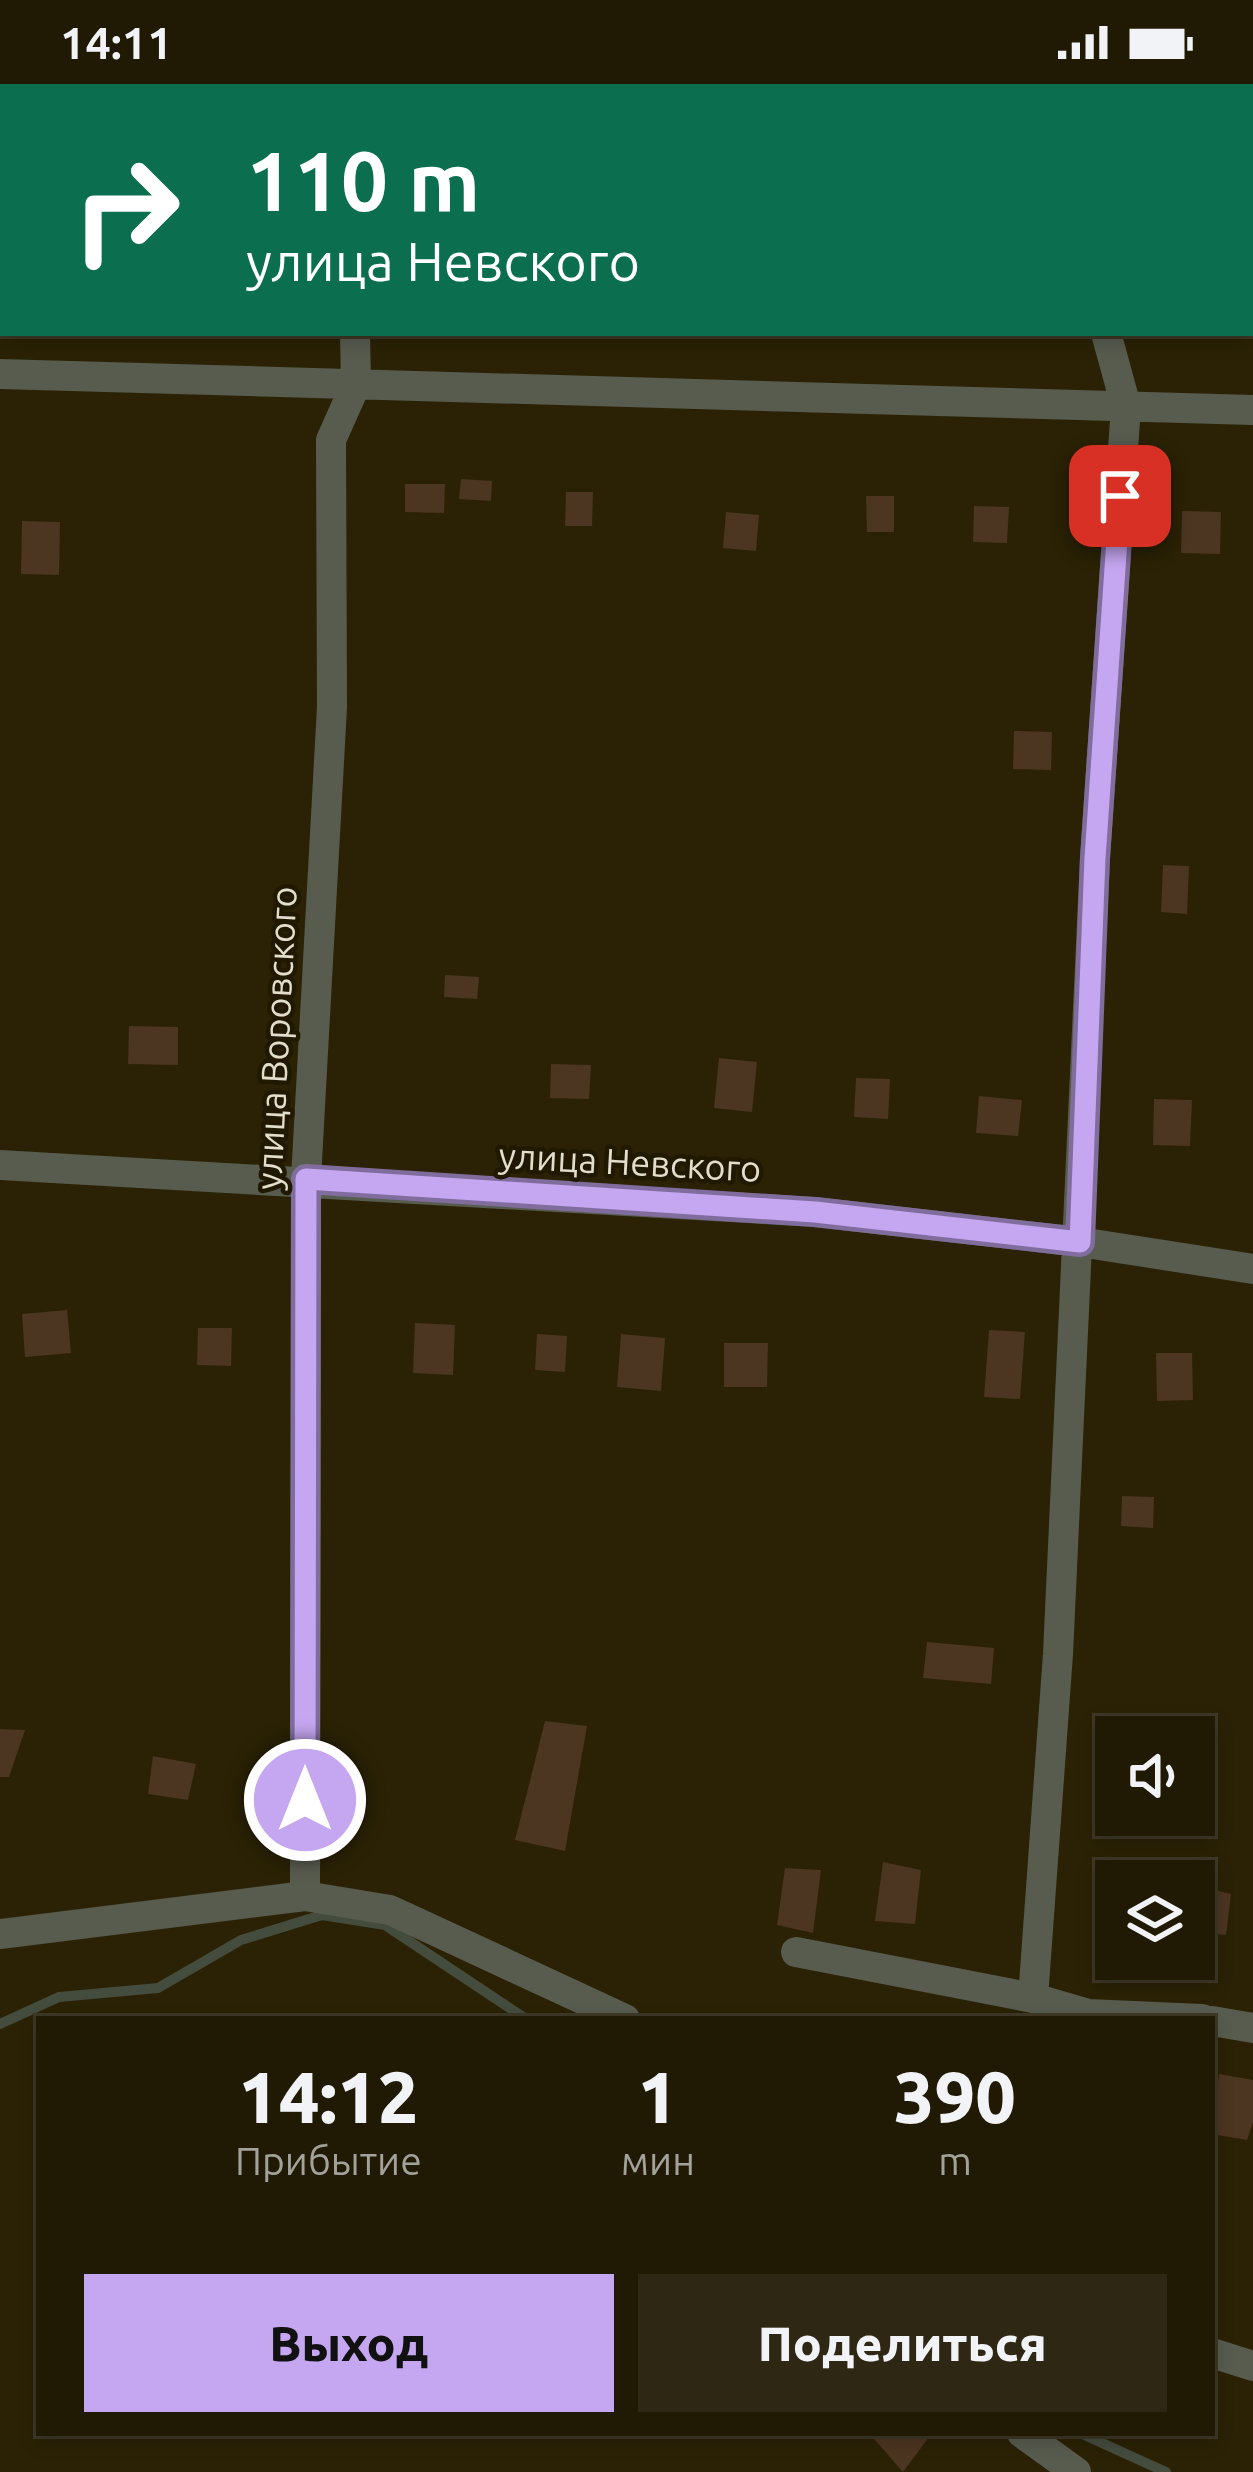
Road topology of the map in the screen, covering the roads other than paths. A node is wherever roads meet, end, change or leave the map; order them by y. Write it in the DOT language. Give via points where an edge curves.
graph roads {
  1 [pos="355,336"];
  2 [pos="1107,336"];
  3 [pos="0,374"];
  4 [pos="356,384"];
  5 [pos="1126,406"];
  6 [pos="1253,410"];
  7 [pos="0,1165"];
  8 [pos="306,1179"];
  9 [pos="1080,1242"];
  10 [pos="1253,1269"];
  11 [pos="305,1895"];
  12 [pos="0,1934"];
  13 [pos="796,1952"];
  14 [pos="1033,1998"];
  15 [pos="559,2008"];
  16 [pos="607,2016"];
  17 [pos="1083,2016"];
  18 [pos="1215,2022"];
  19 [pos="1253,2028"];
  20 [pos="1215,2354"];
  21 [pos="1253,2366"];
  22 [pos="1026,2436"];
  23 [pos="1076,2472"];
  1 -- 4 [label="street, улица Воровского"];
  2 -- 5 [label="street"];
  3 -- 4 [label="street"];
  4 -- 5 [label="street"];
  4 -- 8 [label="street, улица Воровского" via="331,440 332,707"];
  5 -- 6 [label="street"];
  5 -- 9 [label="street" via="1095,858"];
  7 -- 8 [label="street, улица Невского"];
  8 -- 9 [label="street, улица Невского" via="815,1212"];
  8 -- 11 [label="street, улица Воровского"];
  9 -- 10 [label="street, улица Невского"];
  9 -- 14 [label="street"];
  11 -- 12 [label="street"];
  11 -- 15 [label="street" via="390,1910"];
  13 -- 14 [label="street"];
  14 -- 17 [label="street"];
  15 -- 16 [label="street"];
  18 -- 19 [label="street"];
  20 -- 21 [label="street"];
  22 -- 23 [label="street"];
}
